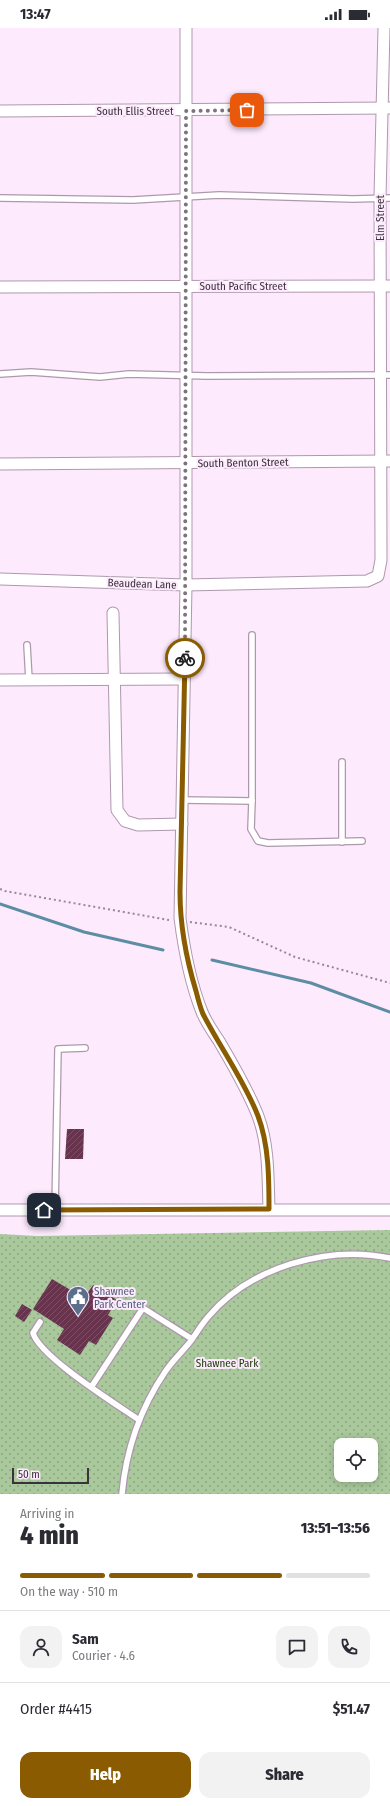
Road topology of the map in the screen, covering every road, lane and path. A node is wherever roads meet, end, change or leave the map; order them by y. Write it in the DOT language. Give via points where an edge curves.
graph roads {
  1 [pos="186,28"];
  2 [pos="384,28"];
  3 [pos="386,108"];
  4 [pos="186,111"];
  5 [pos="0,112"];
  6 [pos="187,197"];
  7 [pos="0,198"];
  8 [pos="385,198"];
  9 [pos="187,286"];
  10 [pos="385,286"];
  11 [pos="0,287"];
  12 [pos="0,374"];
  13 [pos="186,375"];
  14 [pos="385,375"];
  15 [pos="385,461"];
  16 [pos="186,463"];
  17 [pos="0,464"];
  18 [pos="378,576"];
  19 [pos="0,579"];
  20 [pos="186,585"];
  21 [pos="113,614"];
  22 [pos="252,635"];
  23 [pos="27,644"];
  24 [pos="114,679"];
  25 [pos="184,679"];
  26 [pos="0,680"];
  27 [pos="29,680"];
  28 [pos="342,762"];
  29 [pos="182,800"];
  30 [pos="252,801"];
  31 [pos="182,824"];
  32 [pos="362,841"];
  33 [pos="342,842"];
  34 [pos="0,888"];
  35 [pos="181,921"];
  36 [pos="390,983"];
  37 [pos="85,1048"];
  38 [pos="269,1209"];
  39 [pos="0,1210"];
  40 [pos="55,1210"];
  41 [pos="390,1210"];
  42 [pos="390,1258"];
  43 [pos="40,1322"];
  44 [pos="192,1339"];
  45 [pos="92,1386"];
  46 [pos="139,1420"];
  47 [pos="122,1494"];
  1 -- 4 [label="street"];
  2 -- 3 [label="street, Elm Street"];
  3 -- 4 [label="street, South Ellis Street"];
  3 -- 8 [label="street, Elm Street"];
  4 -- 5 [label="street, South Ellis Street"];
  4 -- 6 [label="street"];
  6 -- 7 [label="lane" via="133,200"];
  6 -- 8 [label="lane"];
  6 -- 9 [label="street"];
  8 -- 10 [label="street, Elm Street"];
  9 -- 10 [label="street, South Pacific Street"];
  9 -- 11 [label="street, South Pacific Street"];
  9 -- 13 [label="street"];
  10 -- 14 [label="street, Elm Street"];
  12 -- 13 [label="lane" via="31,372 100,377 129,374"];
  13 -- 14 [label="lane"];
  13 -- 16 [label="street"];
  14 -- 15 [label="street, Elm Street"];
  15 -- 16 [label="street, South Benton Street"];
  15 -- 18 [label="street, Elm Street"];
  16 -- 17 [label="street, South Benton Street"];
  16 -- 20 [label="street"];
  18 -- 20 [label="street, Beaudean Lane" via="366,581"];
  19 -- 20 [label="street, Beaudean Lane"];
  20 -- 25 [label="street"];
  21 -- 24 [label="street"];
  22 -- 30 [label="lane"];
  23 -- 27 [label="lane"];
  24 -- 25 [label="street"];
  24 -- 27 [label="street"];
  24 -- 31 [label="street" via="118,810 125,822 138,825"];
  25 -- 29 [label="street"];
  26 -- 27 [label="street"];
  28 -- 33 [label="lane"];
  29 -- 30 [label="lane"];
  29 -- 31 [label="street"];
  30 -- 33 [label="lane" via="251,829 258,841"];
  31 -- 35 [label="street"];
  32 -- 33 [label="lane"];
  34 -- 35 [label="path" via="153,918"];
  35 -- 36 [label="path" via="229,927 295,957"];
  35 -- 38 [label="street" via="190,973 202,1013 238,1074 258,1117 265,1145"];
  37 -- 40 [label="lane" via="58,1049"];
  38 -- 40 [label="street"];
  38 -- 41 [label="street"];
  39 -- 40 [label="street"];
  42 -- 44 [label="lane" via="337,1255 305,1260 274,1270 224,1302 208,1317"];
  43 -- 45 [label="lane" via="33,1333 35,1339 60,1366"];
  44 -- 45 [label="lane" via="143,1308"];
  44 -- 46 [label="lane" via="166,1371"];
  45 -- 46 [label="lane"];
  46 -- 47 [label="lane" via="128,1456"];
}
